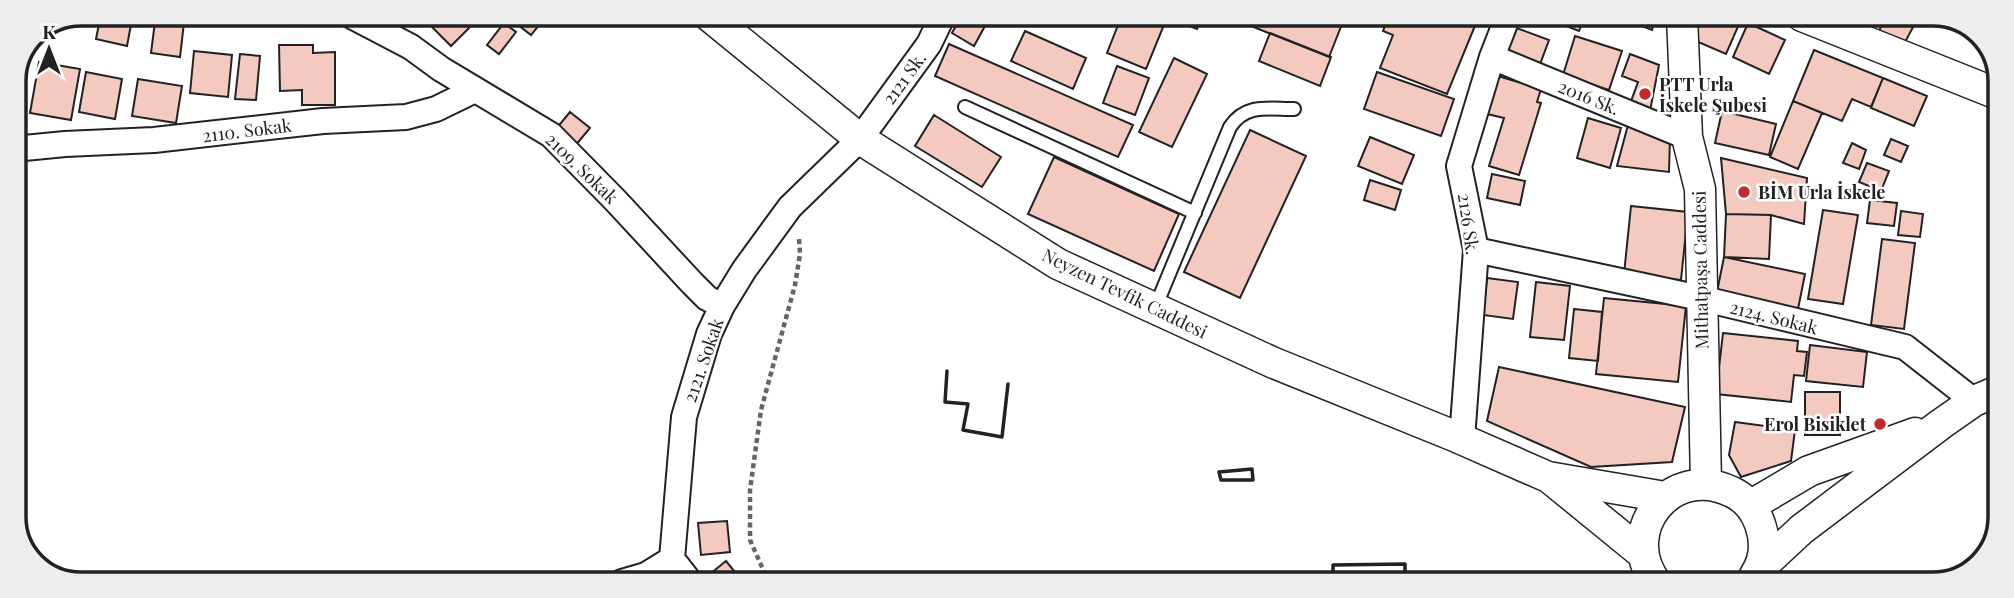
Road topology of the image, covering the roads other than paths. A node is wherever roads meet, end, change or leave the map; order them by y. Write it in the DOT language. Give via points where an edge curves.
graph roads {
  1 [pos="371,26"];
  2 [pos="721,26"];
  3 [pos="938,26"];
  4 [pos="1504,26"];
  5 [pos="1682,26"];
  6 [pos="1826,26"];
  7 [pos="1492,57"];
  8 [pos="475,90"];
  9 [pos="1988,90"];
  10 [pos="965,107"];
  11 [pos="1294,109"];
  12 [pos="1687,137"];
  13 [pos="860,139"];
  14 [pos="26,148"];
  15 [pos="1195,213"];
  16 [pos="1476,250"];
  17 [pos="1700,298"];
  18 [pos="722,306"];
  19 [pos="1155,309"];
  20 [pos="1986,396"];
  21 [pos="1941,424"];
  22 [pos="1462,439"];
  23 [pos="1548,477"];
  24 [pos="1706,484"];
  25 [pos="1665,497"];
  26 [pos="1750,506"];
  27 [pos="672,559"];
  28 [pos="651,572"];
  29 [pos="682,572"];
  30 [pos="1649,572"];
  31 [pos="1651,572"];
  32 [pos="1756,572"];
  33 [pos="1758,572"];
  1 -- 8 [label="street, 2109. Sokak"];
  2 -- 13 [label="street, Neyzen Tevfik Caddesi"];
  3 -- 13 [label="street, 2121 Sk."];
  4 -- 7 [label="street, 2126 Sk."];
  5 -- 12 [label="street, Mithatpaşa Caddesi"];
  6 -- 9 [label="street"];
  7 -- 12 [label="street, 2016 Sk."];
  7 -- 16 [label="street, 2126 Sk." via="1460,166"];
  8 -- 14 [label="street, 2110. Sokak" via="406,117"];
  8 -- 18 [label="street, 2109. Sokak" via="551,135 699,290"];
  10 -- 15 [label="lane"];
  11 -- 15 [label="lane" via="1238,115"];
  12 -- 17 [label="street, Mithatpaşa Caddesi" via="1700,188"];
  13 -- 18 [label="street, 2121. Sokak" via="790,207"];
  13 -- 19 [label="street, Neyzen Tevfik Caddesi" via="1058,264"];
  15 -- 19 [label="lane"];
  16 -- 17 [label="street, 2124. Sokak"];
  16 -- 22 [label="street, 2126 Sk."];
  17 -- 20 [label="street, 2124. Sokak" via="1905,347"];
  17 -- 24 [label="street, Mithatpaşa Caddesi"];
  18 -- 27 [label="street, 2121. Sokak" via="684,416"];
  19 -- 22 [label="street, Neyzen Tevfik Caddesi"];
  20 -- 21 [label="street"];
  21 -- 26 [label="street" via="1809,471"];
  21 -- 33 [label="street" via="1802,529"];
  22 -- 23 [label="street, Neyzen Tevfik Caddesi"];
  23 -- 25 [label="street"];
  23 -- 30 [label="street"];
  24 -- 25 [label="street" via="1691,485"];
  24 -- 26 [label="street" via="1723,487"];
  25 -- 31 [label="street" via="1654,509 1643,538"];
  26 -- 32 [label="street" via="1764,536 1764,553"];
  27 -- 28 [label="street"];
  27 -- 29 [label="street"];
}
